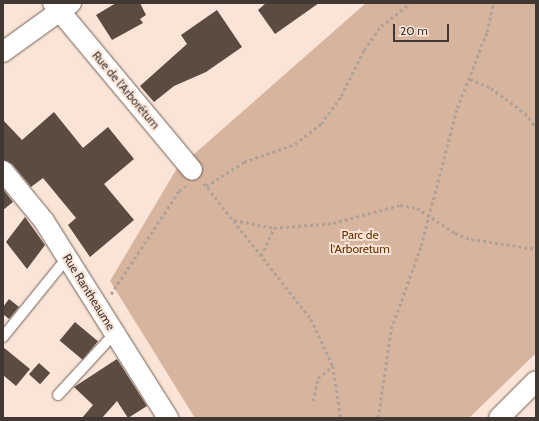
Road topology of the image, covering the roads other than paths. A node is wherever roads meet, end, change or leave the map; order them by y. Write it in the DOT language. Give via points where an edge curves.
graph roads {
  1 [pos="61,6"];
  2 [pos="3,52"];
  3 [pos="3,171"];
  4 [pos="195,173"];
  5 [pos="67,258"];
  6 [pos="115,333"];
  7 [pos="3,337"];
  8 [pos="536,381"];
  9 [pos="58,395"];
  10 [pos="168,418"];
  11 [pos="499,418"];
  1 -- 2 [label="street"];
  1 -- 4 [label="street, Rue de l'Arborétum"];
  3 -- 5 [label="street, Rue Rantheaume" via="44,221"];
  5 -- 6 [label="street, Rue Rantheaume"];
  5 -- 7 [label="lane"];
  6 -- 9 [label="lane"];
  6 -- 10 [label="street, Rue Rantheaume"];
  8 -- 11 [label="street"];
}
